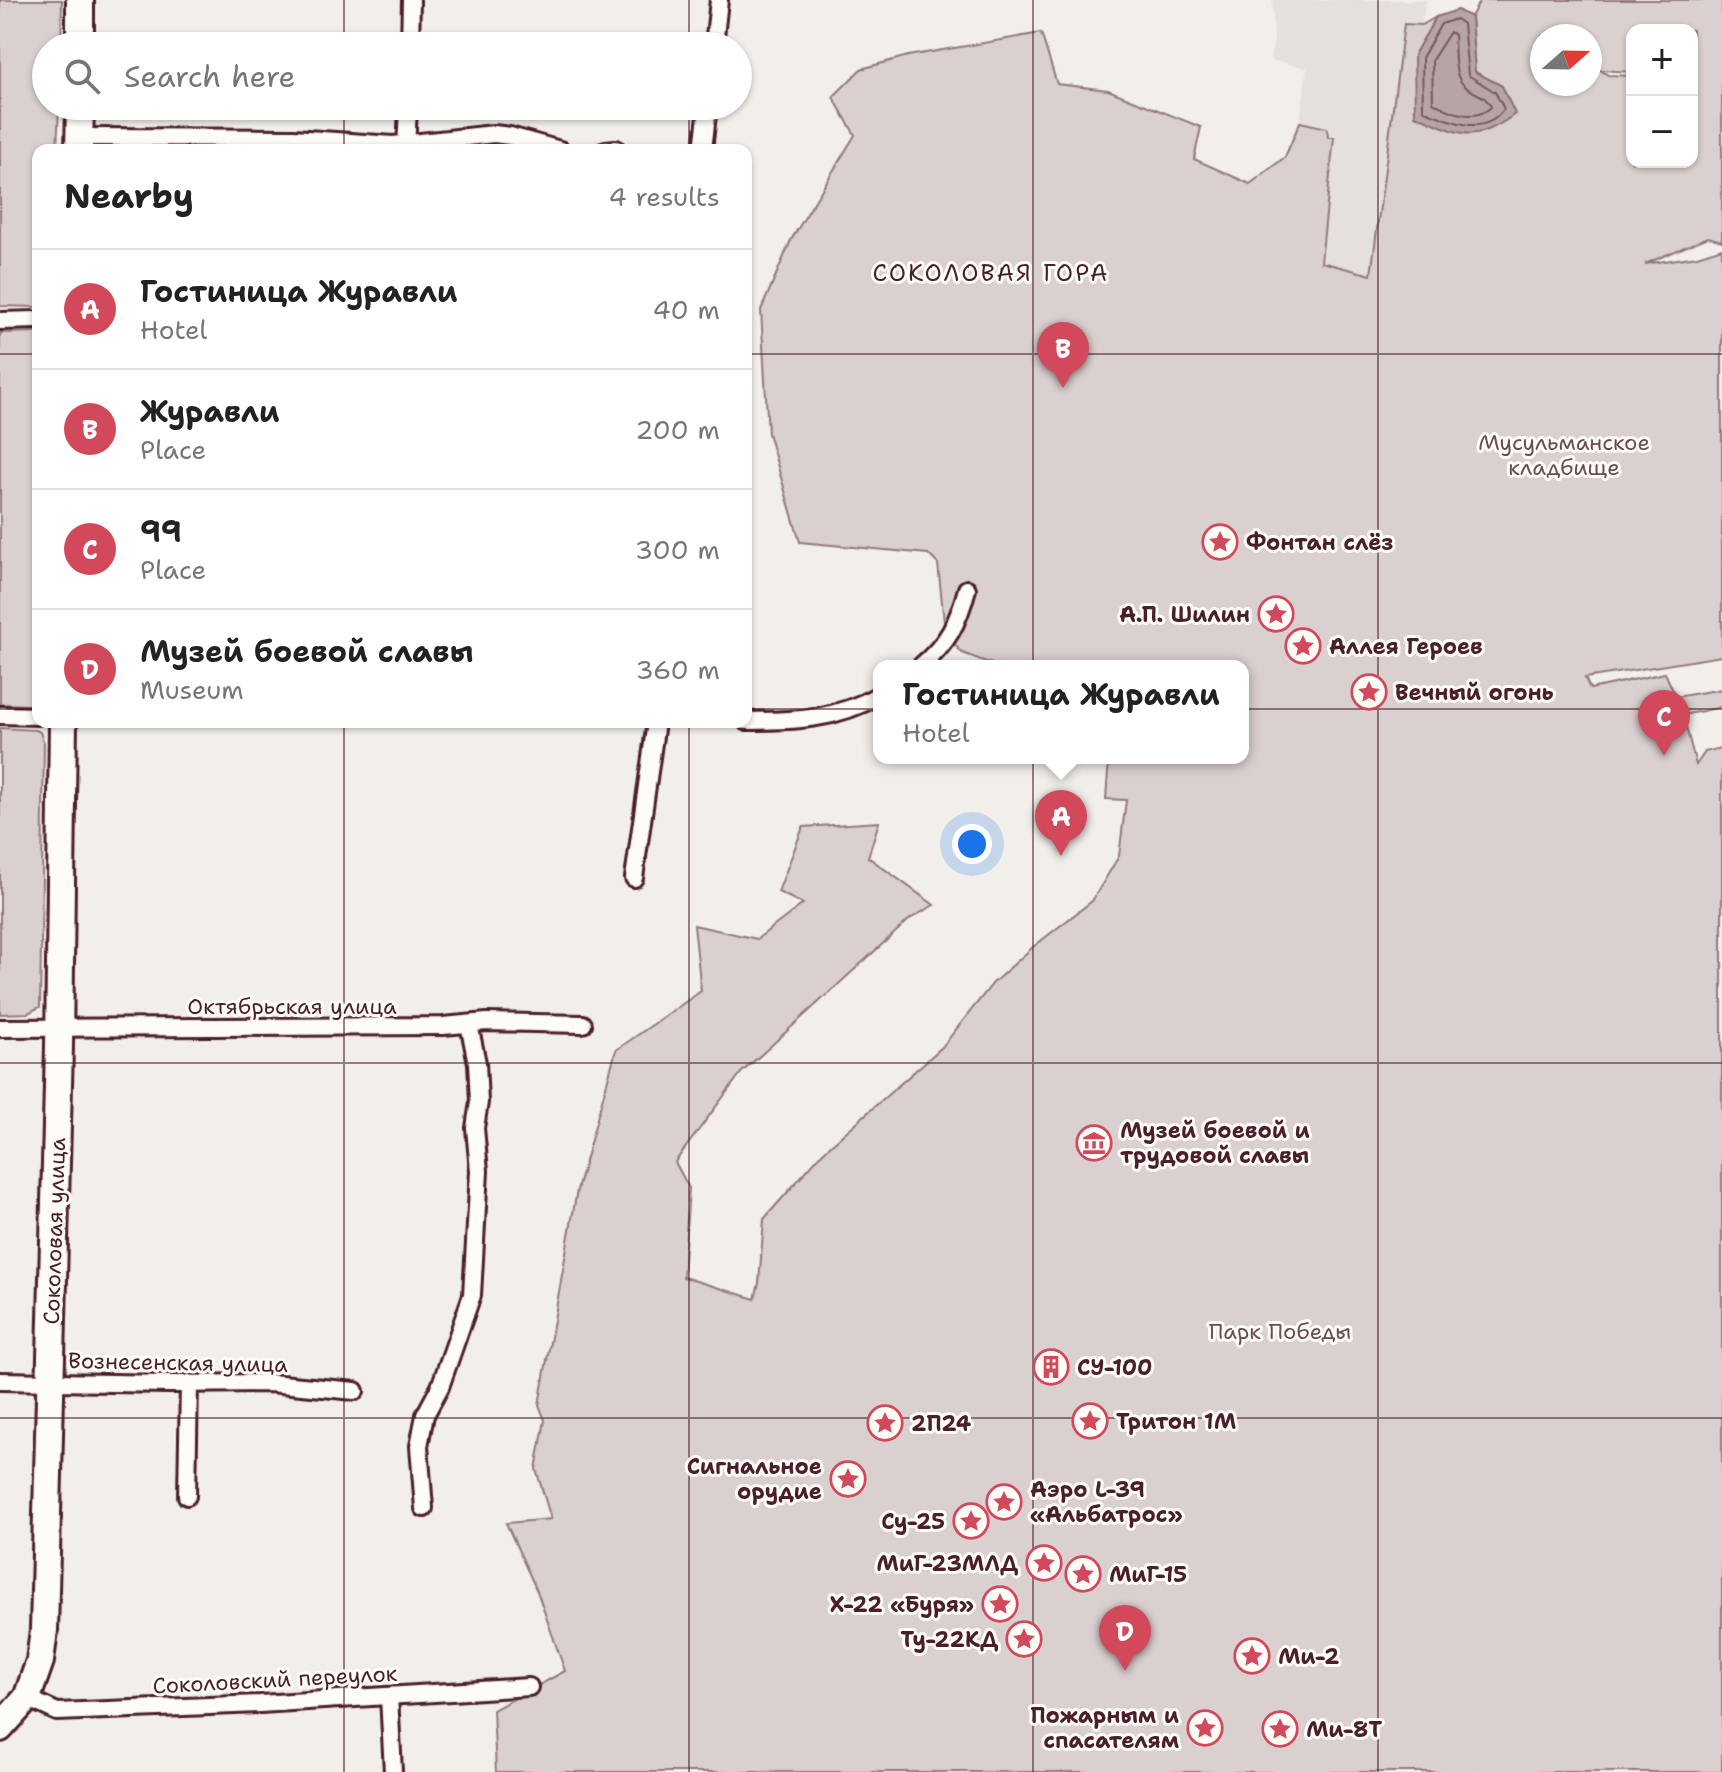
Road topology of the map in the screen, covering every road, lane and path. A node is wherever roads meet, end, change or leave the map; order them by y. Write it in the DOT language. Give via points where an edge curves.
graph roads {
  1 [pos="80,0"];
  2 [pos="411,0"];
  3 [pos="719,0"];
  4 [pos="80,32"];
  5 [pos="410,32"];
  6 [pos="716,32"];
  7 [pos="80,120"];
  8 [pos="407,120"];
  9 [pos="706,120"];
  10 [pos="80,143"];
  11 [pos="368,144"];
  12 [pos="406,144"];
  13 [pos="426,144"];
  14 [pos="539,144"];
  15 [pos="704,144"];
  16 [pos="32,320"];
  17 [pos="0,321"];
  18 [pos="967,589"];
  19 [pos="928,660"];
  20 [pos="873,698"];
  21 [pos="0,715"];
  22 [pos="32,716"];
  23 [pos="752,721"];
  24 [pos="63,728"];
  25 [pos="655,728"];
  26 [pos="634,878"];
  27 [pos="469,1024"];
  28 [pos="583,1024"];
  29 [pos="0,1028"];
  30 [pos="59,1029"];
  31 [pos="0,1381"];
  32 [pos="50,1382"];
  33 [pos="189,1383"];
  34 [pos="355,1391"];
  35 [pos="187,1496"];
  36 [pos="424,1508"];
  37 [pos="529,1687"];
  38 [pos="389,1696"];
  39 [pos="27,1698"];
  40 [pos="0,1728"];
  41 [pos="393,1772"];
  1 -- 4 [label="main road"];
  2 -- 5 [label="street"];
  3 -- 6 [label="street"];
  7 -- 10 [label="main road"];
  8 -- 12 [label="street"];
  9 -- 15 [label="street"];
  10 -- 11 [label="street" via="293,138"];
  13 -- 14 [label="street" via="494,134"];
  16 -- 17 [label="street"];
  18 -- 19 [label="street" via="960,617"];
  20 -- 23 [label="street" via="853,710"];
  21 -- 22 [label="street"];
  24 -- 30 [label="main road, Соколовая улица"];
  25 -- 26 [label="street"];
  27 -- 28 [label="street, Октябрьская улица"];
  27 -- 30 [label="street, Октябрьская улица"];
  27 -- 36 [label="street" via="479,1102 474,1281 440,1387 425,1415 419,1446"];
  29 -- 30 [label="street, Октябрьская улица"];
  30 -- 32 [label="main road, Соколовая улица"];
  31 -- 32 [label="street, Вознесенская улица"];
  32 -- 33 [label="street, Вознесенская улица"];
  32 -- 39 [label="main road, Соколовая улица" via="44,1630"];
  33 -- 34 [label="street, Вознесенская улица"];
  33 -- 35 [label="street"];
  37 -- 38 [label="street, Соколовский переулок"];
  38 -- 39 [label="street, Соколовский переулок" via="57,1712"];
  38 -- 41 [label="street"];
  39 -- 40 [label="main road, Соколовая улица"];
}
